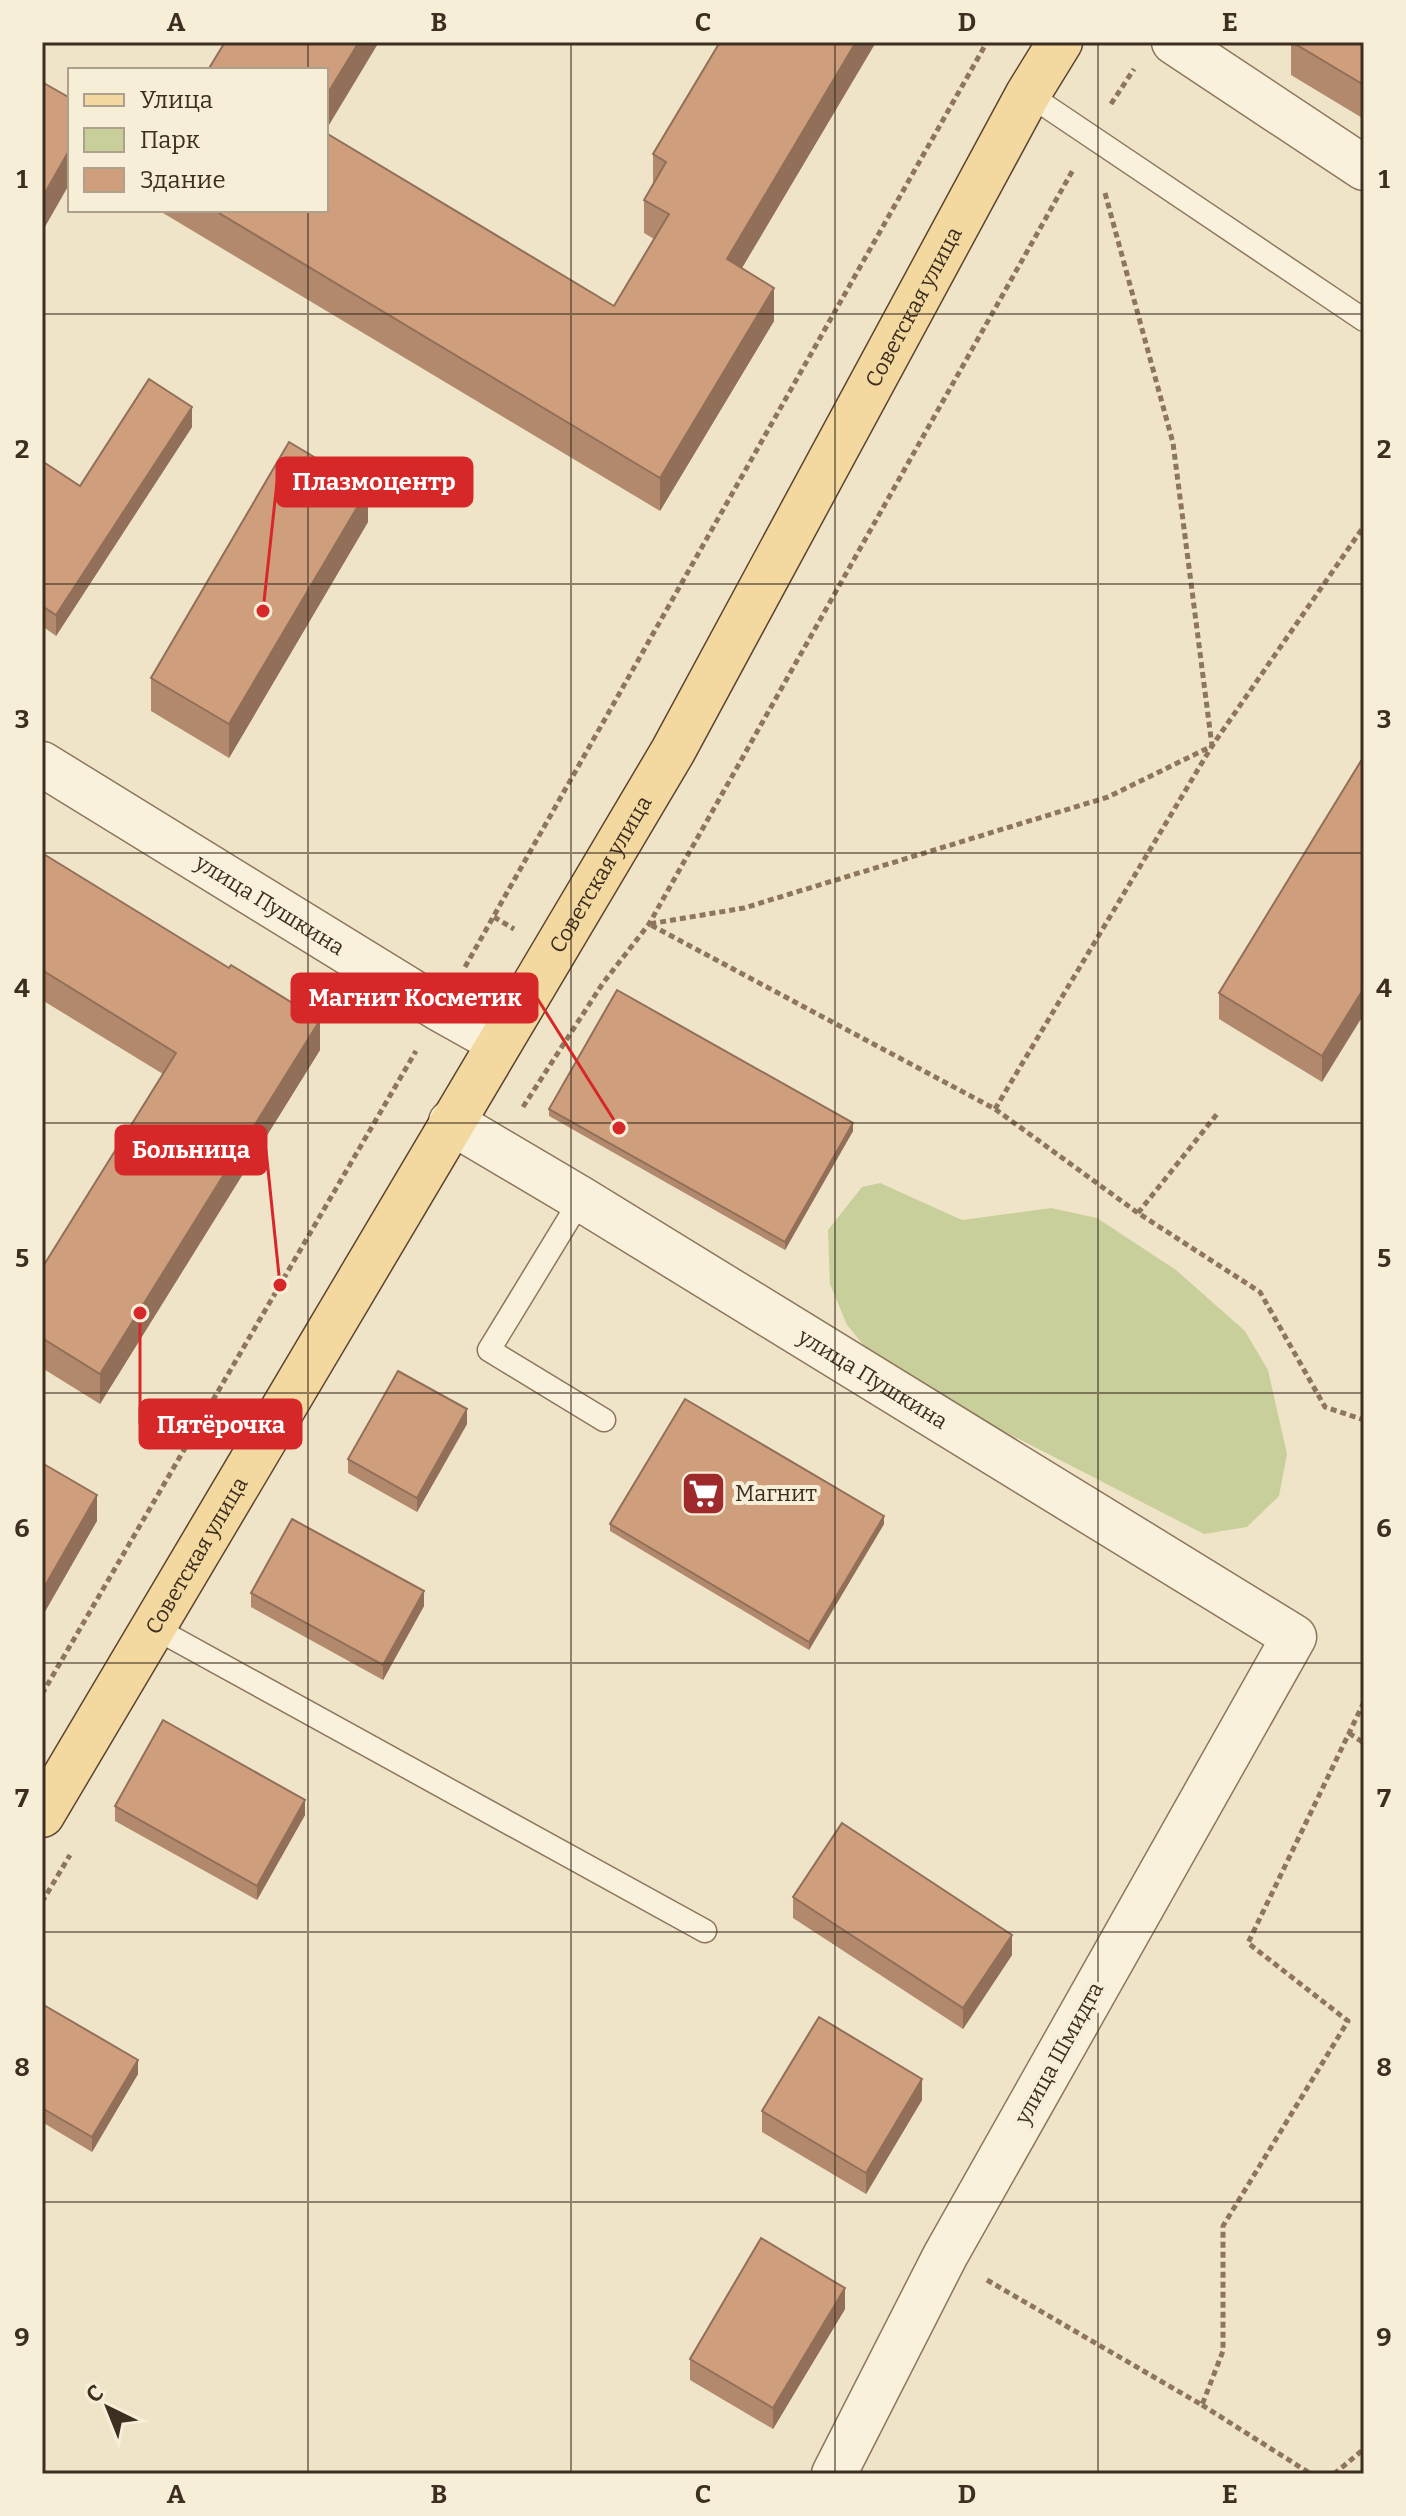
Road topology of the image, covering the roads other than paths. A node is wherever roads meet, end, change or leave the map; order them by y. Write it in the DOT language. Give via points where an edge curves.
graph roads {
  1 [pos="1060,42"];
  2 [pos="1174,42"];
  3 [pos="1028,94"];
  4 [pos="1364,168"];
  5 [pos="1364,320"];
  6 [pos="42,764"];
  7 [pos="499,1042"];
  8 [pos="451,1122"];
  9 [pos="581,1199"];
  10 [pos="604,1420"];
  11 [pos="153,1627"];
  12 [pos="1294,1637"];
  13 [pos="42,1815"];
  14 [pos="705,1931"];
  15 [pos="834,2474"];
  1 -- 3 [label="main road, Советская улица"];
  2 -- 4 [label="street"];
  3 -- 5 [label="lane"];
  3 -- 7 [label="main road, Советская улица" via="673,751"];
  6 -- 7 [label="street, улица Пушкина"];
  7 -- 8 [label="main road, Советская улица"];
  8 -- 9 [label="street, улица Пушкина"];
  8 -- 11 [label="main road, Советская улица"];
  9 -- 10 [label="lane" via="489,1350"];
  9 -- 12 [label="street, улица Пушкина"];
  11 -- 13 [label="main road, Советская улица"];
  11 -- 14 [label="lane"];
  12 -- 15 [label="street, улица Шмидта" via="945,2256"];
}
